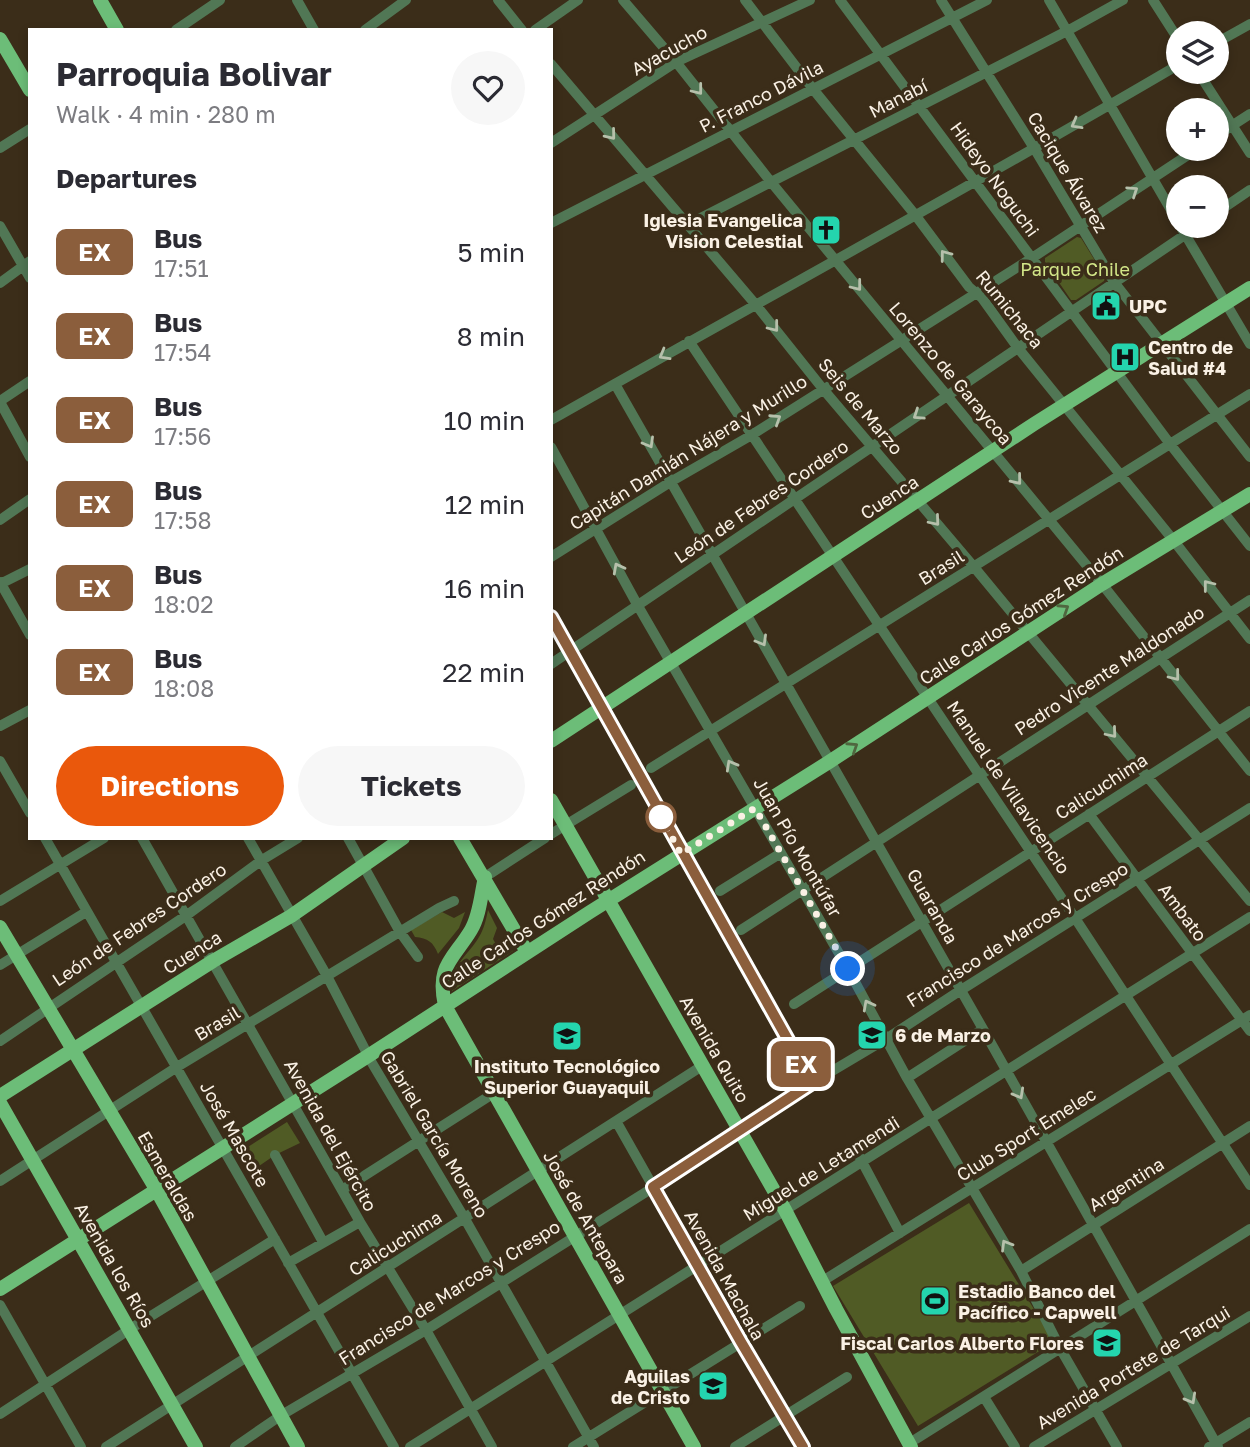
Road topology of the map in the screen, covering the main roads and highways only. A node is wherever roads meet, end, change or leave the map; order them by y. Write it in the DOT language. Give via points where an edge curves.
graph roads {
  1 [pos="100,0"];
  2 [pos="116,28"];
  3 [pos="0,39"];
  4 [pos="28,87"];
  5 [pos="1250,288"];
  6 [pos="1250,494"];
  7 [pos="553,740"];
  8 [pos="553,803"];
  9 [pos="400,840"];
  10 [pos="461,840"];
  11 [pos="485,877"];
  12 [pos="608,900"];
  13 [pos="0,927"];
  14 [pos="0,938"];
  15 [pos="527,951"];
  16 [pos="9,960"];
  17 [pos="444,1006"];
  18 [pos="72,1053"];
  19 [pos="0,1096"];
  20 [pos="0,1103"];
  21 [pos="0,1118"];
  22 [pos="30,1162"];
  23 [pos="153,1191"];
  24 [pos="74,1242"];
  25 [pos="0,1289"];
  26 [pos="169,1408"];
  27 [pos="278,1418"];
  28 [pos="916,1445"];
  29 [pos="188,1447"];
  30 [pos="196,1447"];
  31 [pos="290,1447"];
  32 [pos="298,1447"];
  33 [pos="694,1447"];
  1 -- 2 [label="main road"];
  3 -- 4 [label="main road"];
  5 -- 7 [label="main road, Cuenca"];
  12 -- 6 [label="main road, Calle Carlos Gómez Rendón, one-way"];
  8 -- 12 [label="main road, Avenida Quito"];
  9 -- 18 [label="main road, Cuenca" via="291,916"];
  10 -- 11 [label="main road"];
  11 -- 15 [label="main road"];
  11 -- 17 [label="main road" via="476,919 445,971"];
  12 -- 15 [label="main road, Calle Carlos Gómez Rendón"];
  12 -- 28 [label="main road, Avenida Quito" via="785,1210 881,1394 902,1414"];
  13 -- 16 [label="main road, Esmeraldas"];
  14 -- 16 [label="main road, Esmeraldas"];
  15 -- 17 [label="main road, Calle Carlos Gómez Rendón"];
  16 -- 18 [label="main road, Esmeraldas"];
  17 -- 23 [label="main road, Calle Carlos Gómez Rendón"];
  17 -- 33 [label="main road, José de Antepara"];
  18 -- 19 [label="main road, Cuenca"];
  18 -- 23 [label="main road, Esmeraldas"];
  20 -- 22 [label="main road, Avenida los Ríos"];
  21 -- 22 [label="main road, Avenida los Ríos"];
  22 -- 24 [label="main road, Avenida los Ríos"];
  23 -- 24 [label="main road, Calle Carlos Gómez Rendón"];
  23 -- 27 [label="main road, Esmeraldas"];
  24 -- 25 [label="main road, Calle Carlos Gómez Rendón"];
  24 -- 26 [label="main road, Avenida los Ríos"];
  26 -- 29 [label="main road, Avenida los Ríos"];
  26 -- 30 [label="main road, Avenida los Ríos"];
  27 -- 31 [label="main road, Esmeraldas"];
  27 -- 32 [label="main road, Esmeraldas"];
}
